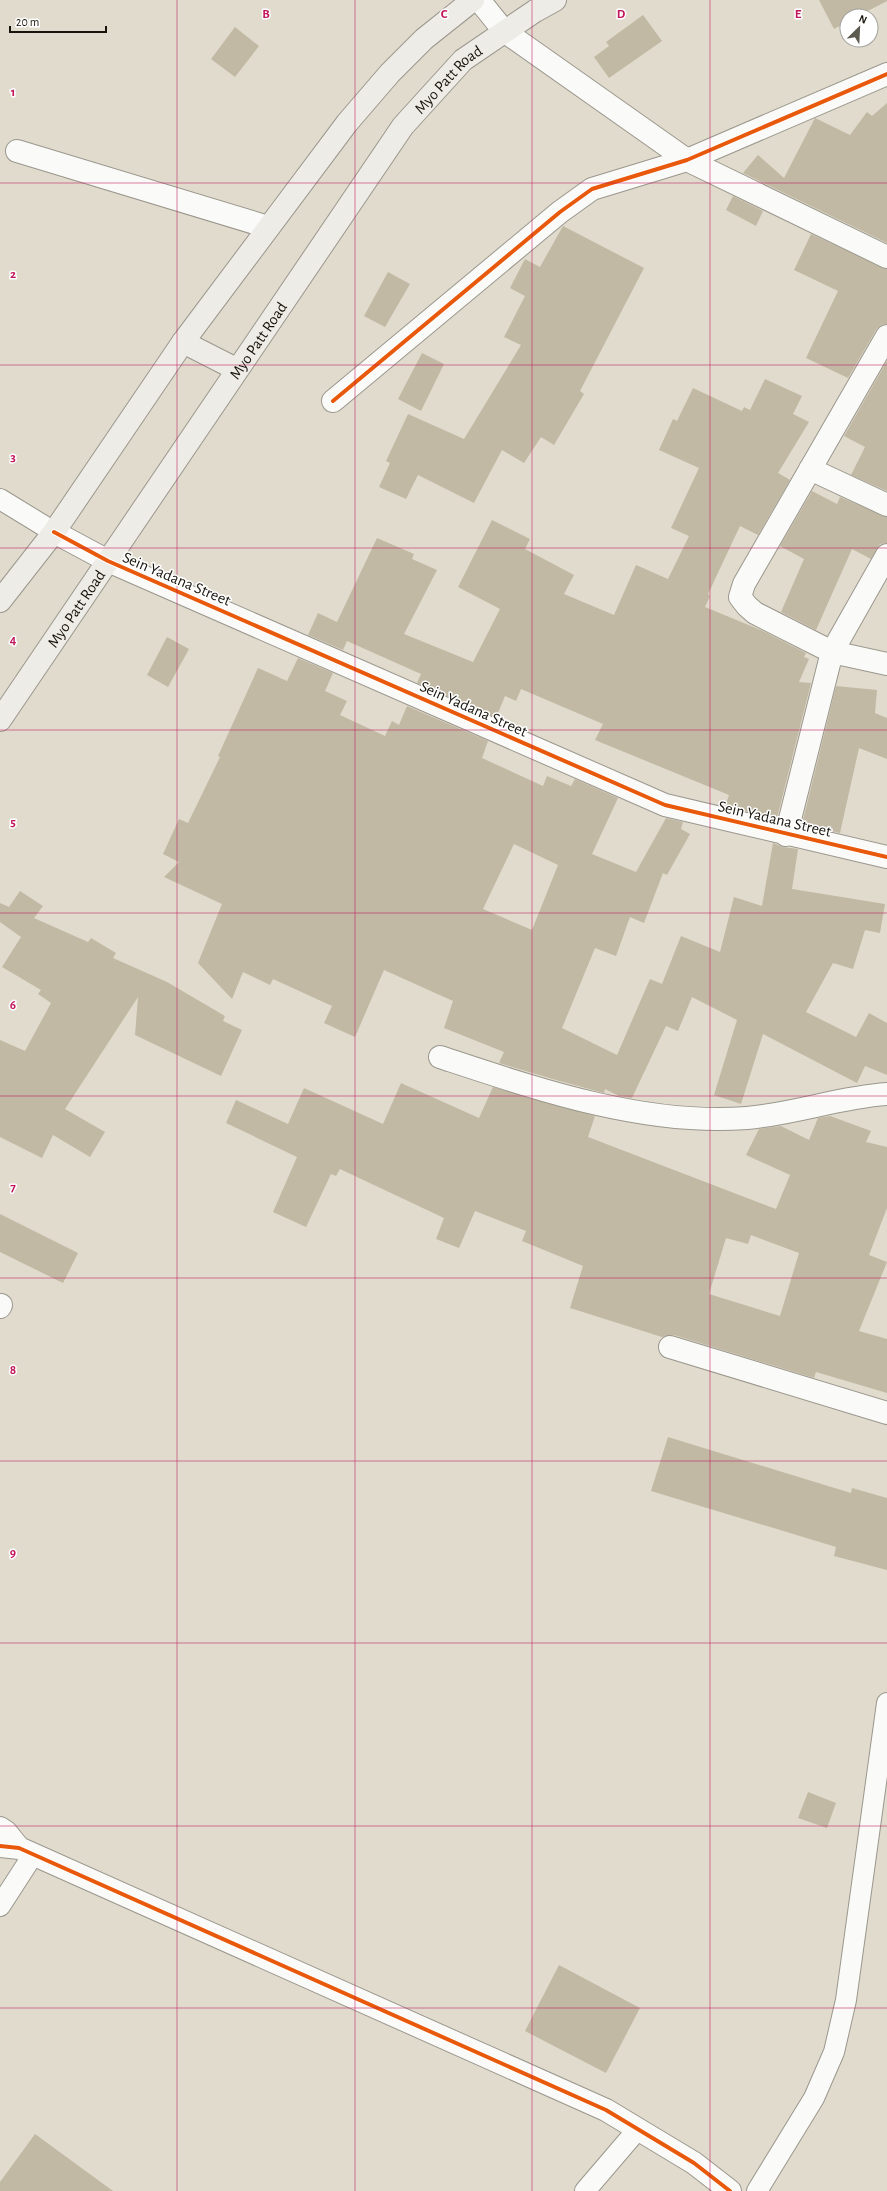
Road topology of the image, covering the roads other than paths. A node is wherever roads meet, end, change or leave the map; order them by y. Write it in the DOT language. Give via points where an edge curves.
graph roads {
  1 [pos="474,0"];
  2 [pos="479,0"];
  3 [pos="555,0"];
  4 [pos="504,31"];
  5 [pos="887,74"];
  6 [pos="17,151"];
  7 [pos="687,160"];
  8 [pos="268,227"];
  9 [pos="887,257"];
  10 [pos="887,336"];
  11 [pos="183,342"];
  12 [pos="236,369"];
  13 [pos="333,401"];
  14 [pos="810,469"];
  15 [pos="0,498"];
  16 [pos="887,506"];
  17 [pos="54,532"];
  18 [pos="887,555"];
  19 [pos="108,561"];
  20 [pos="0,601"];
  21 [pos="832,652"];
  22 [pos="887,664"];
  23 [pos="0,720"];
  24 [pos="786,835"];
  25 [pos="887,857"];
  26 [pos="440,1057"];
  27 [pos="887,1094"];
  28 [pos="670,1347"];
  29 [pos="887,1413"];
  30 [pos="887,1703"];
  31 [pos="0,1828"];
  32 [pos="17,1850"];
  33 [pos="0,1906"];
  34 [pos="638,2129"];
  35 [pos="585,2191"];
  36 [pos="730,2191"];
  37 [pos="757,2191"];
  1 -- 8 [label="main road" via="424,39 390,73 347,123"];
  2 -- 4 [label="street"];
  3 -- 4 [label="main road, Myo Patt Road"];
  4 -- 7 [label="street"];
  4 -- 12 [label="main road, Myo Patt Road" via="463,60 403,126"];
  5 -- 7 [label="street"];
  6 -- 8 [label="street"];
  7 -- 9 [label="street"];
  7 -- 13 [label="street" via="607,183 576,199"];
  8 -- 11 [label="main road"];
  10 -- 14 [label="street"];
  11 -- 12 [label="main road"];
  11 -- 17 [label="main road"];
  12 -- 19 [label="main road, Myo Patt Road"];
  14 -- 16 [label="street"];
  14 -- 21 [label="street" via="744,584 740,597 754,613"];
  15 -- 17 [label="lane"];
  17 -- 19 [label="street, Sein Yadana Street"];
  17 -- 20 [label="main road"];
  18 -- 21 [label="street"];
  19 -- 23 [label="main road, Myo Patt Road"];
  19 -- 24 [label="street, Sein Yadana Street" via="665,805"];
  21 -- 22 [label="street"];
  21 -- 24 [label="street"];
  24 -- 25 [label="street, Sein Yadana Street"];
  26 -- 27 [label="street" via="536,1089 646,1113 703,1118 747,1118"];
  28 -- 29 [label="street"];
  30 -- 37 [label="lane" via="846,2000 834,2052 814,2098"];
  31 -- 32 [label="street" via="6,1832"];
  32 -- 33 [label="lane"];
  32 -- 34 [label="street" via="599,2107"];
  34 -- 35 [label="lane"];
  34 -- 36 [label="street" via="694,2163"];
}
